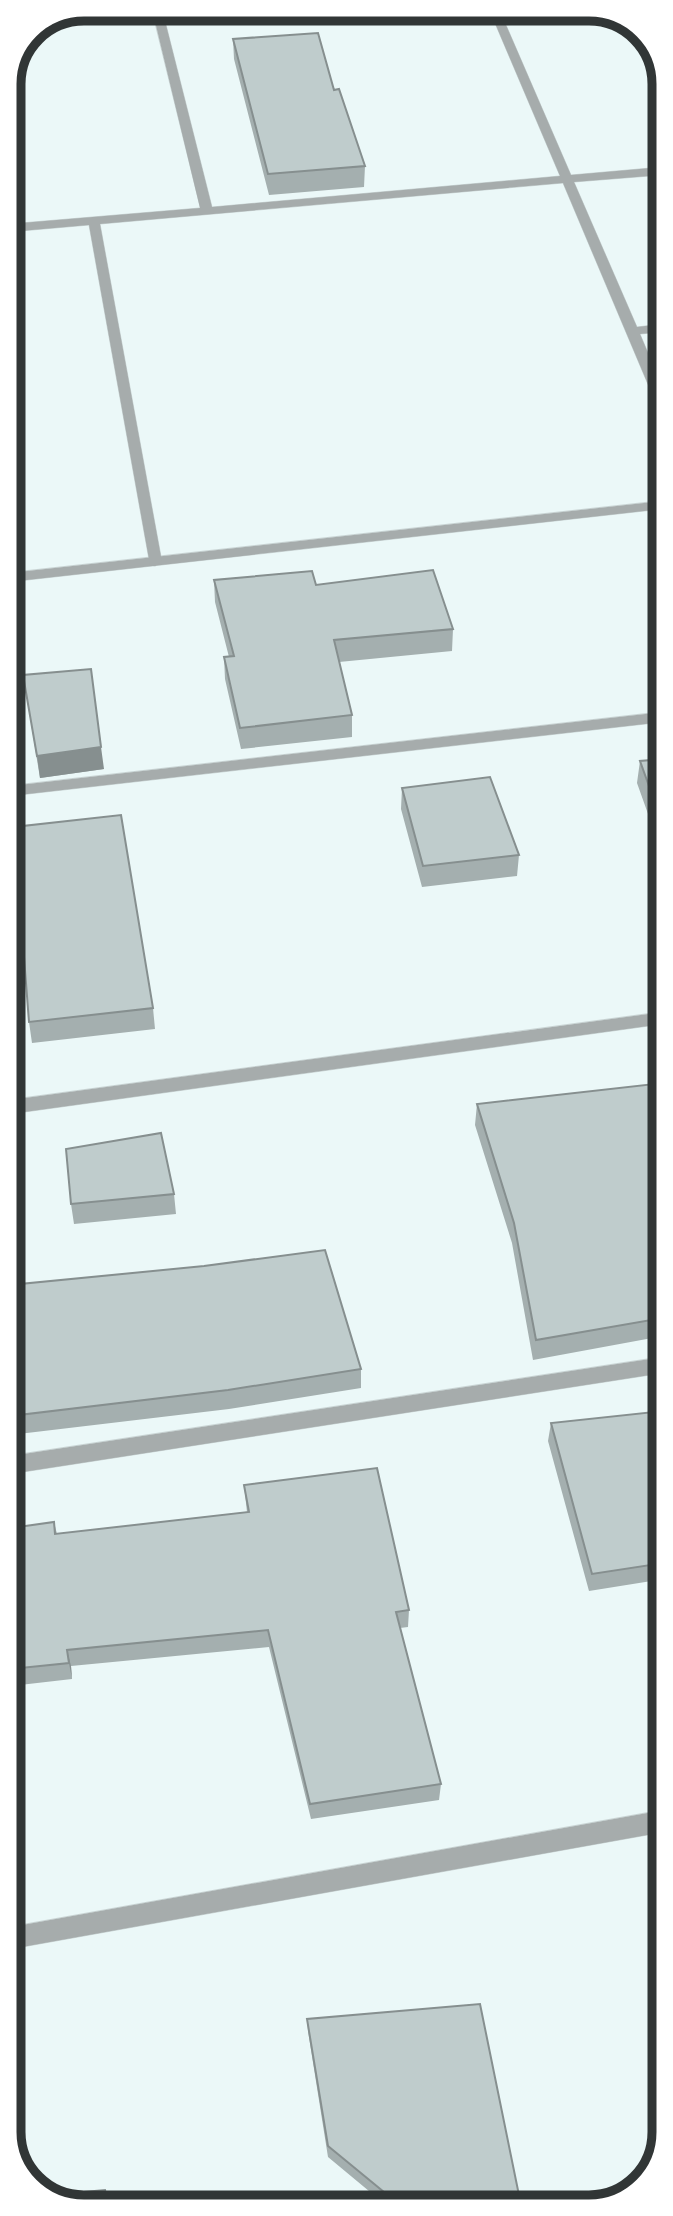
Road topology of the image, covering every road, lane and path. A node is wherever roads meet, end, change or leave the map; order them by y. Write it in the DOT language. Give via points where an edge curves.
graph roads {
  1 [pos="160,21"];
  2 [pos="512,21"];
  3 [pos="500,22"];
  4 [pos="652,172"];
  5 [pos="567,179"];
  6 [pos="207,211"];
  7 [pos="94,221"];
  8 [pos="21,227"];
  9 [pos="652,329"];
  10 [pos="632,331"];
  11 [pos="652,378"];
  12 [pos="652,506"];
  13 [pos="155,562"];
  14 [pos="21,577"];
  15 [pos="652,718"];
  16 [pos="21,790"];
  17 [pos="652,1019"];
  18 [pos="21,1106"];
  19 [pos="652,1367"];
  20 [pos="21,1463"];
  21 [pos="652,1823"];
  22 [pos="21,1936"];
  1 -- 6 [label="street"];
  2 -- 3 [label="street"];
  3 -- 5 [label="street"];
  4 -- 5 [label="street"];
  5 -- 6 [label="street"];
  5 -- 10 [label="street"];
  6 -- 7 [label="street"];
  7 -- 8 [label="street"];
  7 -- 13 [label="street"];
  9 -- 10 [label="street"];
  10 -- 11 [label="street"];
  12 -- 13 [label="street"];
  13 -- 14 [label="street"];
  15 -- 16 [label="street"];
  17 -- 18 [label="street"];
  19 -- 20 [label="street"];
  21 -- 22 [label="street"];
}
